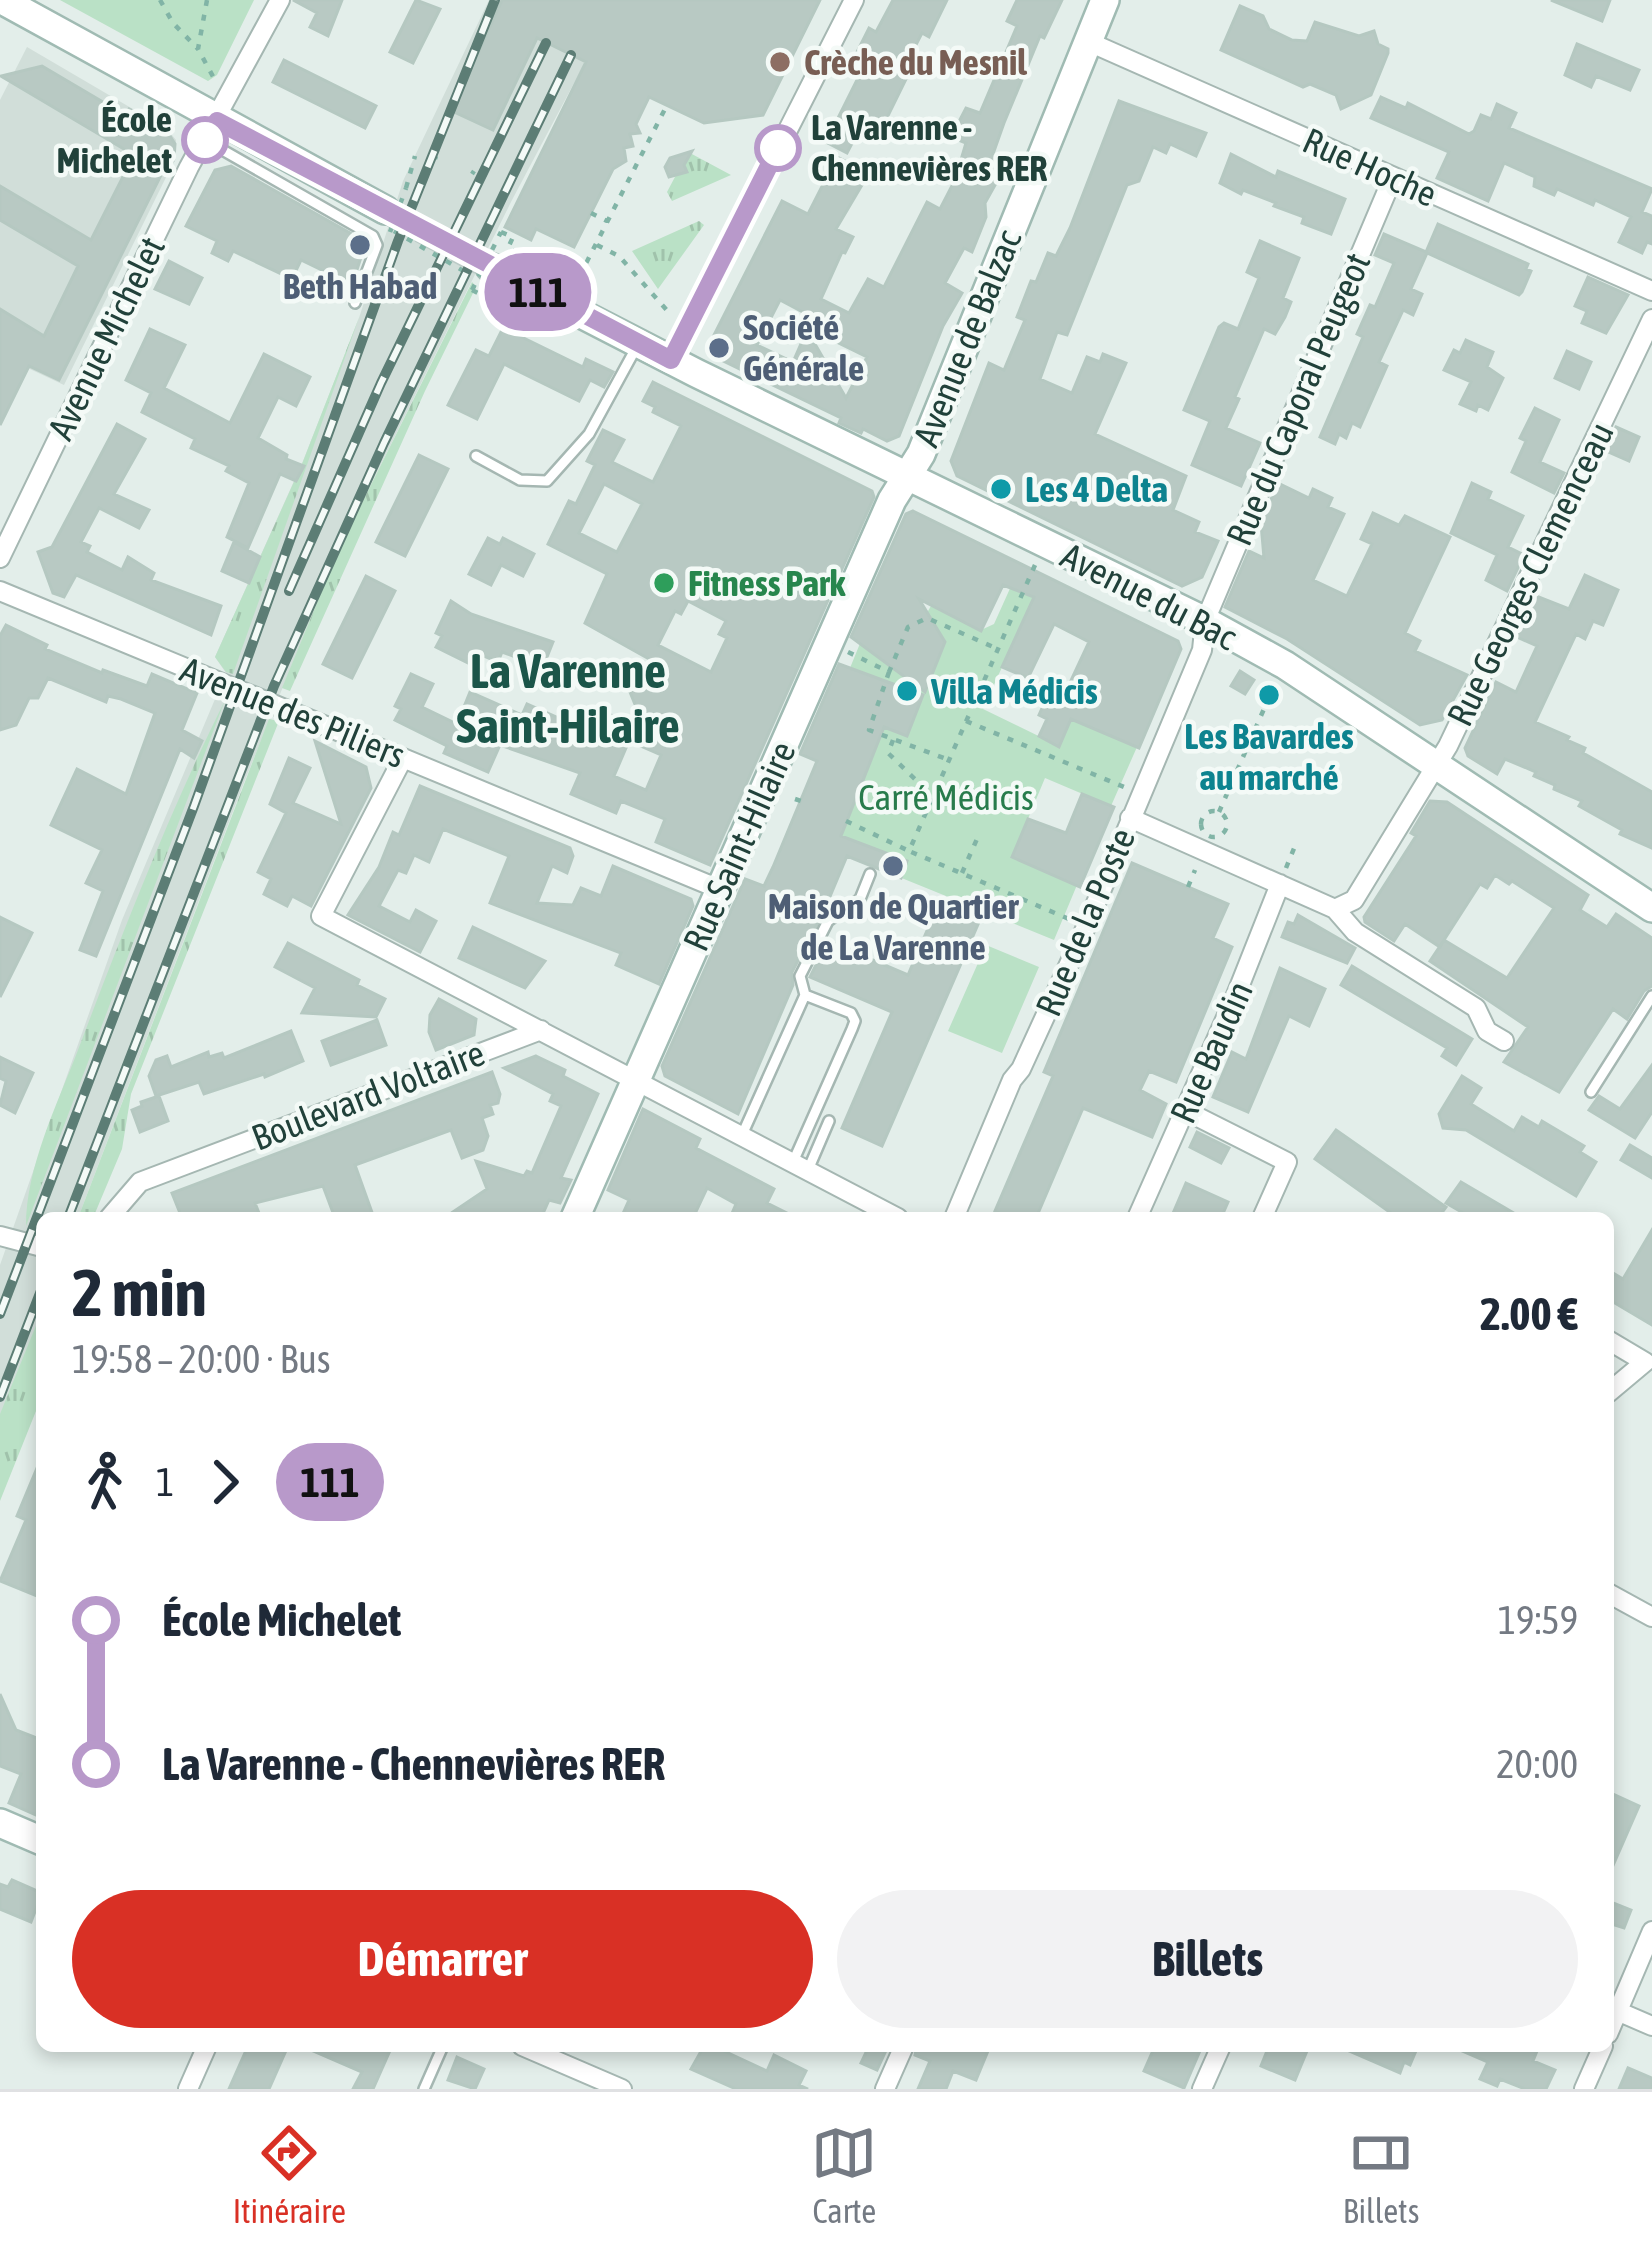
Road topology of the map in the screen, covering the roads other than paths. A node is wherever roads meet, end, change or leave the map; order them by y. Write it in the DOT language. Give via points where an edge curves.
graph roads {
  1 [pos="2,0"];
  2 [pos="280,0"];
  3 [pos="854,0"];
  4 [pos="1106,0"];
  5 [pos="1089,42"];
  6 [pos="211,130"];
  7 [pos="1393,178"];
  8 [pos="383,226"];
  9 [pos="499,257"];
  10 [pos="1652,291"];
  11 [pos="355,303"];
  12 [pos="1652,319"];
  13 [pos="638,343"];
  14 [pos="671,360"];
  15 [pos="476,456"];
  16 [pos="908,475"];
  17 [pos="0,557"];
  18 [pos="0,591"];
  19 [pos="1205,621"];
  20 [pos="403,758"];
  21 [pos="1437,764"];
  22 [pos="1130,818"];
  23 [pos="870,874"];
  24 [pos="1280,884"];
  25 [pos="719,889"];
  26 [pos="1652,908"];
  27 [pos="1335,909"];
  28 [pos="805,995"];
  29 [pos="1652,996"];
  30 [pos="542,1030"];
  31 [pos="1504,1041"];
  32 [pos="636,1080"];
  33 [pos="1591,1092"];
  34 [pos="1186,1112"];
  35 [pos="830,1121"];
  36 [pos="742,1135"];
  37 [pos="800,1166"];
  38 [pos="114,1212"];
  39 [pos="578,1212"];
  40 [pos="887,1212"];
  41 [pos="957,1212"];
  42 [pos="1140,1212"];
  43 [pos="1265,1212"];
  44 [pos="1,1238"];
  45 [pos="36,1245"];
  46 [pos="1614,1344"];
  47 [pos="1614,1388"];
  48 [pos="1614,1596"];
  49 [pos="1652,1617"];
  50 [pos="0,1823"];
  51 [pos="36,1838"];
  52 [pos="1652,1931"];
  53 [pos="1614,2007"];
  54 [pos="1614,2009"];
  55 [pos="1652,2026"];
  56 [pos="204,2052"];
  57 [pos="440,2052"];
  58 [pos="539,2052"];
  59 [pos="901,2052"];
  60 [pos="1218,2052"];
  61 [pos="1600,2052"];
  62 [pos="188,2089"];
  63 [pos="424,2089"];
  64 [pos="622,2089"];
  65 [pos="885,2089"];
  66 [pos="1202,2089"];
  67 [pos="1584,2089"];
  1 -- 6 [label="main road"];
  2 -- 6 [label="street, Avenue Michelet"];
  3 -- 14 [label="street"];
  4 -- 5 [label="main road, Avenue de Balzac"];
  5 -- 7 [label="street, Rue Hoche"];
  5 -- 16 [label="main road, Avenue de Balzac"];
  6 -- 8 [label="main road"];
  6 -- 17 [label="street, Avenue Michelet"];
  7 -- 10 [label="street, Rue Hoche"];
  7 -- 19 [label="street, Rue du Caporal Peugeot"];
  8 -- 11 [label="lane"];
  9 -- 13 [label="main road, Avenue du Bac"];
  12 -- 21 [label="street, Rue Georges Clemenceau"];
  13 -- 14 [label="main road, Avenue du Bac"];
  13 -- 15 [label="lane" via="589,434 548,481 520,480"];
  14 -- 16 [label="main road, Avenue du Bac"];
  16 -- 19 [label="main road, Avenue du Bac"];
  16 -- 25 [label="main road, Rue Saint-Hilaire"];
  18 -- 20 [label="street, Avenue des Piliers"];
  19 -- 21 [label="main road, Avenue du Bac"];
  19 -- 22 [label="street, Rue de la Poste" via="1202,650"];
  20 -- 25 [label="street, Avenue des Piliers"];
  20 -- 30 [label="street" via="321,916"];
  21 -- 26 [label="main road, Avenue du Bac"];
  21 -- 27 [label="street, Rue Georges Clemenceau" via="1354,900"];
  22 -- 24 [label="street"];
  22 -- 41 [label="street, Rue de la Poste"];
  23 -- 28 [label="lane" via="860,899 828,921 800,976"];
  24 -- 27 [label="street"];
  24 -- 34 [label="street, Rue Baudin"];
  25 -- 32 [label="main road, Rue Saint-Hilaire"];
  27 -- 31 [label="street" via="1354,932 1475,1007 1486,1031"];
  28 -- 36 [label="lane"];
  28 -- 37 [label="lane" via="850,1012 855,1022"];
  29 -- 33 [label="lane"];
  30 -- 32 [label="street"];
  30 -- 38 [label="street, Boulevard Voltaire" via="140,1182"];
  32 -- 36 [label="street"];
  32 -- 39 [label="main road, Rue Saint-Hilaire"];
  34 -- 42 [label="street, Rue Baudin"];
  34 -- 43 [label="street" via="1287,1162"];
  35 -- 37 [label="lane"];
  36 -- 37 [label="street"];
  37 -- 40 [label="street"];
  44 -- 45 [label="street"];
  46 -- 47 [label="street" via="1645,1362"];
  48 -- 49 [label="street"];
  50 -- 51 [label="main road"];
  52 -- 53 [label="street"];
  54 -- 55 [label="street"];
  56 -- 62 [label="street"];
  57 -- 63 [label="lane"];
  58 -- 64 [label="street"];
  59 -- 65 [label="street"];
  60 -- 66 [label="street"];
  61 -- 67 [label="street"];
}
